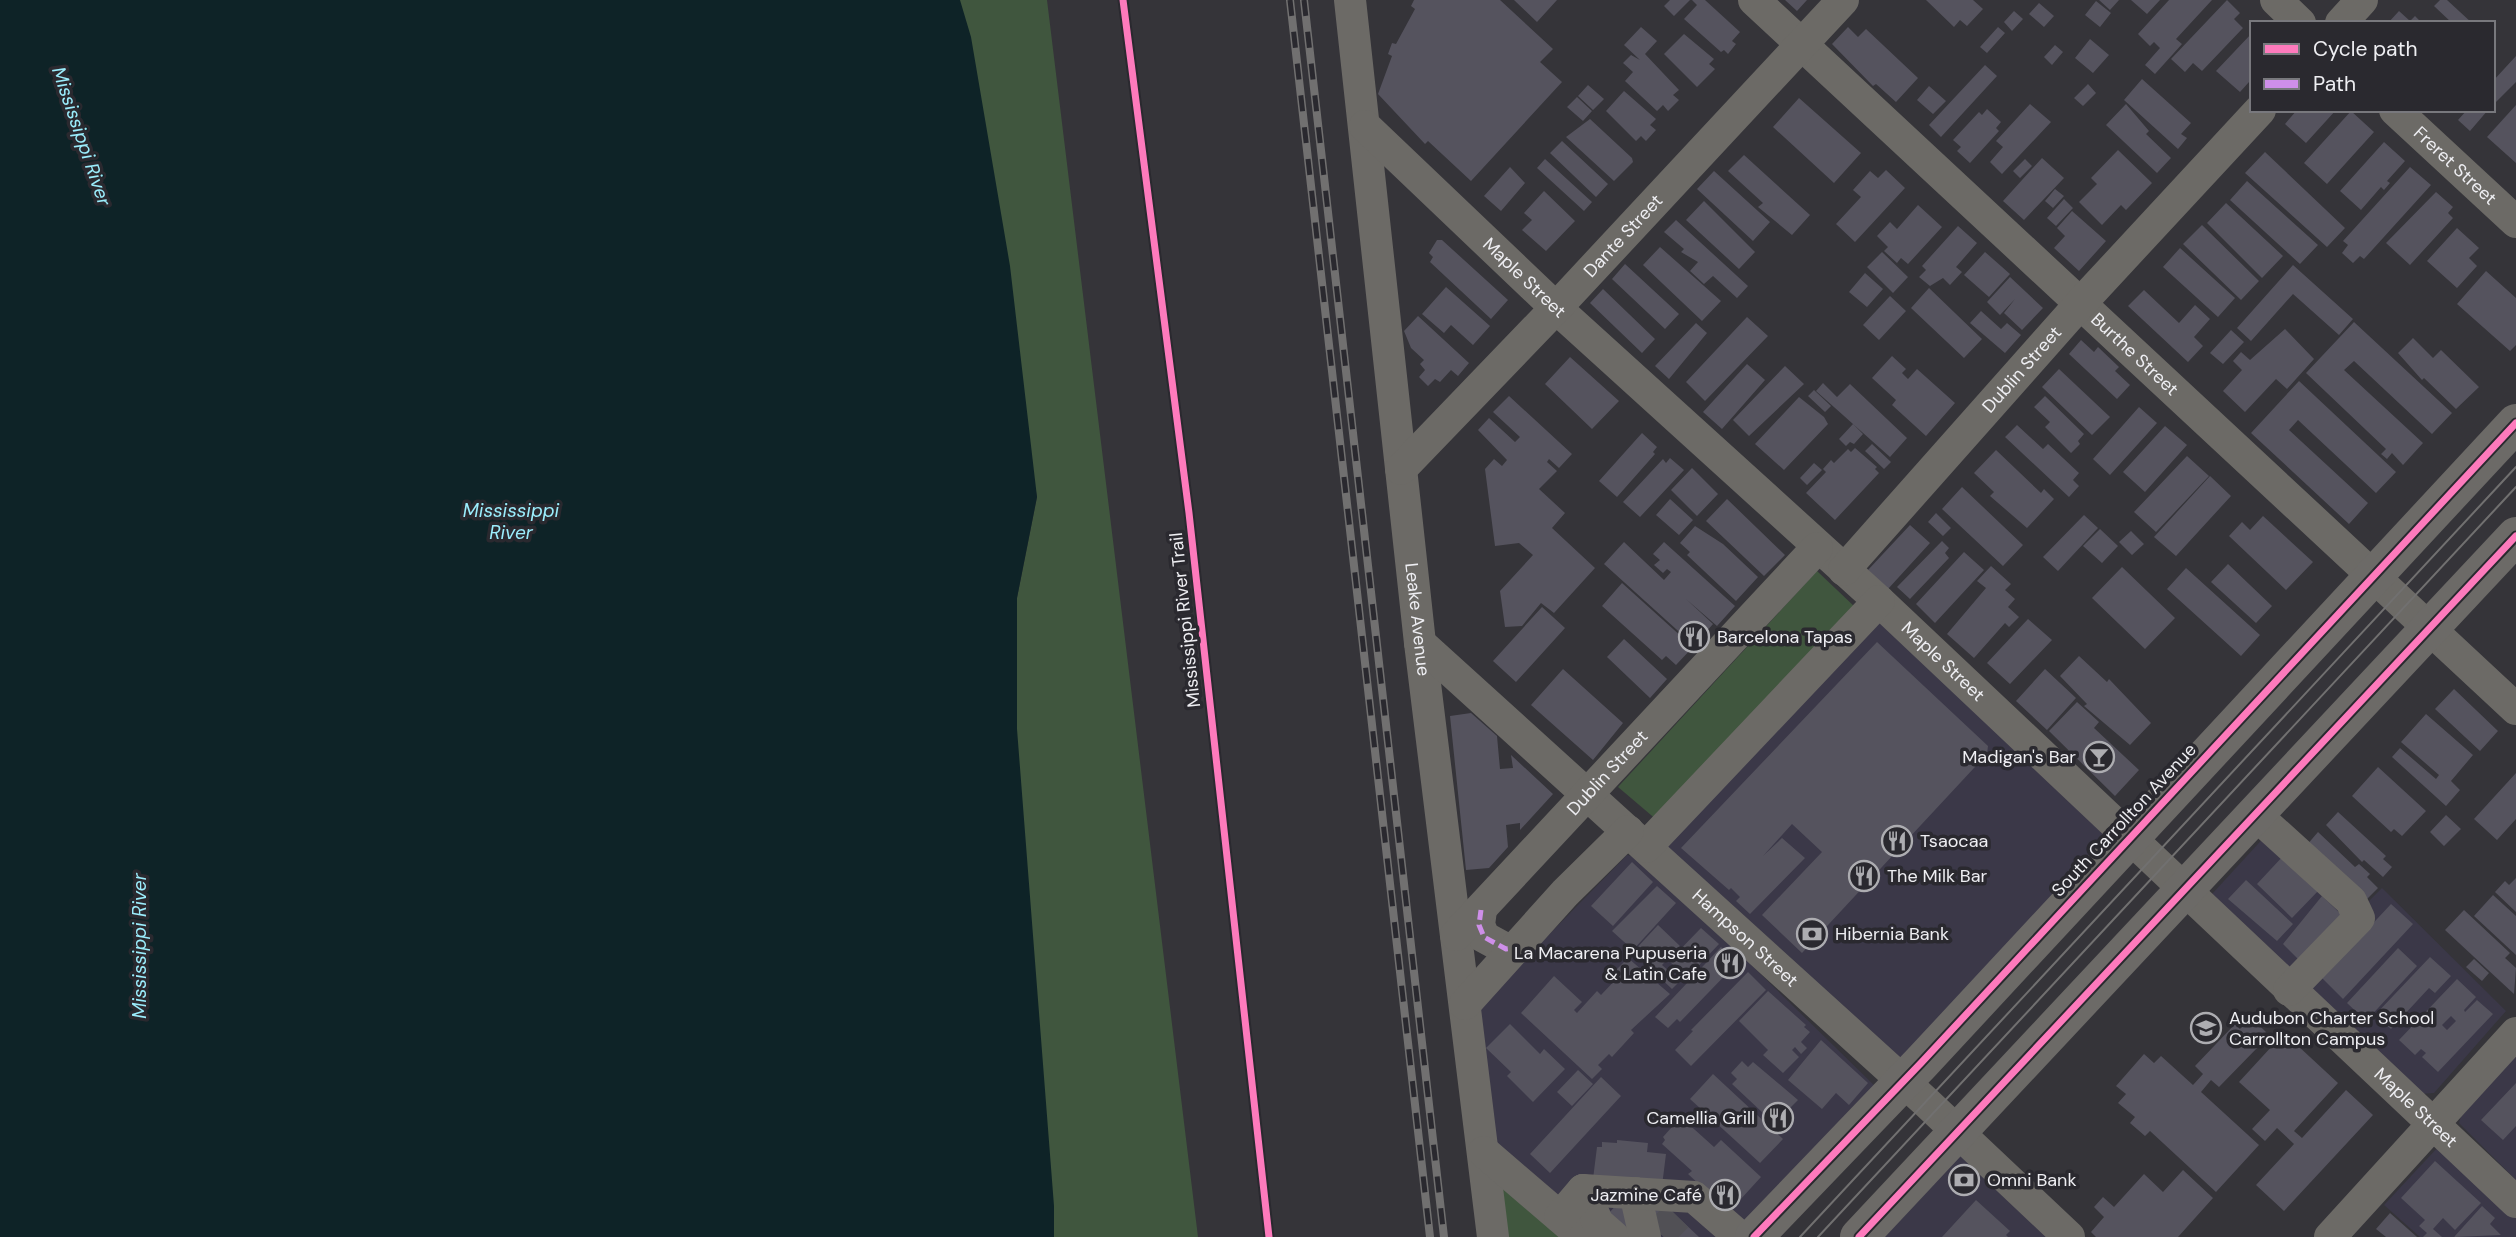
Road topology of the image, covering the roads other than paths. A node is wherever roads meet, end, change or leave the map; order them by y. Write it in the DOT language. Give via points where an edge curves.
graph roads {
  1 [pos="1754,0"];
  2 [pos="1843,0"];
  3 [pos="2276,0"];
  4 [pos="2362,0"];
  5 [pos="1351,1"];
  6 [pos="2299,21"];
  7 [pos="2343,21"];
  8 [pos="1802,44"];
  9 [pos="2258,112"];
  10 [pos="2397,112"];
  11 [pos="1365,126"];
  12 [pos="2516,222"];
  13 [pos="2080,304"];
  14 [pos="1556,309"];
  15 [pos="2516,423"];
  16 [pos="1401,469"];
  17 [pos="2516,536"];
  18 [pos="1832,560"];
  19 [pos="2373,577"];
  20 [pos="1879,601"];
  21 [pos="2429,629"];
  22 [pos="1420,643"];
  23 [pos="2516,709"];
  24 [pos="1588,796"];
  25 [pos="2256,815"];
  26 [pos="1637,839"];
  27 [pos="2129,839"];
  28 [pos="2185,891"];
  29 [pos="1480,909"];
  30 [pos="1456,935"];
  31 [pos="1517,948"];
  32 [pos="2289,990"];
  33 [pos="1465,1004"];
  34 [pos="2516,1033"];
  35 [pos="1903,1082"];
  36 [pos="2432,1125"];
  37 [pos="1959,1133"];
  38 [pos="1484,1152"];
  39 [pos="1583,1190"];
  40 [pos="1635,1193"];
  41 [pos="2516,1202"];
  42 [pos="1666,1224"];
  43 [pos="1571,1227"];
  44 [pos="1732,1233"];
  45 [pos="1870,1233"];
  46 [pos="2059,1234"];
  47 [pos="1494,1237"];
  48 [pos="1614,1237"];
  49 [pos="2330,1237"];
  1 -- 8 [label="street, Burthe Street"];
  2 -- 8 [label="street, Dante Street"];
  3 -- 6 [label="street"];
  4 -- 7 [label="street"];
  5 -- 11 [label="street, Leake Avenue"];
  8 -- 13 [label="street, Burthe Street"];
  8 -- 14 [label="street, Dante Street"];
  9 -- 13 [label="street, Dublin Street"];
  10 -- 12 [label="street, Freret Street"];
  11 -- 14 [label="street, Maple Street"];
  11 -- 16 [label="street, Leake Avenue"];
  13 -- 18 [label="street, Dublin Street"];
  13 -- 19 [label="street, Burthe Street"];
  14 -- 16 [label="street, Dante Street"];
  14 -- 18 [label="street, Maple Street"];
  15 -- 19 [label="main road, South Carrollton Avenue"];
  16 -- 22 [label="street, Leake Avenue"];
  17 -- 21 [label="main road"];
  18 -- 20 [label="street, Maple Street"];
  18 -- 24 [label="street, Dublin Street"];
  19 -- 21 [label="street, Burthe Street"];
  19 -- 27 [label="main road, South Carrollton Avenue"];
  20 -- 26 [label="street"];
  20 -- 27 [label="street, Maple Street"];
  21 -- 23 [label="street, Burthe Street"];
  21 -- 25 [label="main road"];
  22 -- 24 [label="street, Hampson Street"];
  22 -- 30 [label="street, Leake Avenue"];
  24 -- 26 [label="street, Hampson Street"];
  24 -- 29 [label="street, Dublin Street"];
  25 -- 28 [label="main road"];
  25 -- 32 [label="street" via="2351,901 2359,918"];
  26 -- 31 [label="street" via="1565,893"];
  26 -- 35 [label="street, Hampson Street"];
  27 -- 28 [label="street, Maple Street"];
  27 -- 35 [label="main road, South Carrollton Avenue"];
  28 -- 32 [label="street, Maple Street"];
  28 -- 37 [label="main road"];
  29 -- 30 [label="street, Dublin Street"];
  29 -- 31 [label="street" via="1484,937 1506,949"];
  30 -- 33 [label="street, Leake Avenue"];
  31 -- 33 [label="street"];
  32 -- 36 [label="street, Maple Street"];
  33 -- 38 [label="street, Leake Avenue"];
  34 -- 36 [label="street"];
  35 -- 37 [label="street, Hampson Street"];
  35 -- 44 [label="main road, South Carrollton Avenue"];
  36 -- 41 [label="street, Maple Street"];
  36 -- 49 [label="street"];
  37 -- 45 [label="main road"];
  37 -- 46 [label="street, Hampson Street"];
  38 -- 43 [label="street"];
  38 -- 47 [label="street, Leake Avenue"];
  39 -- 40 [label="street"];
  39 -- 43 [label="street"];
  39 -- 48 [label="street" via="1598,1223"];
  40 -- 42 [label="street"];
  40 -- 42 [label="street"];
  42 -- 44 [label="street"];
}
